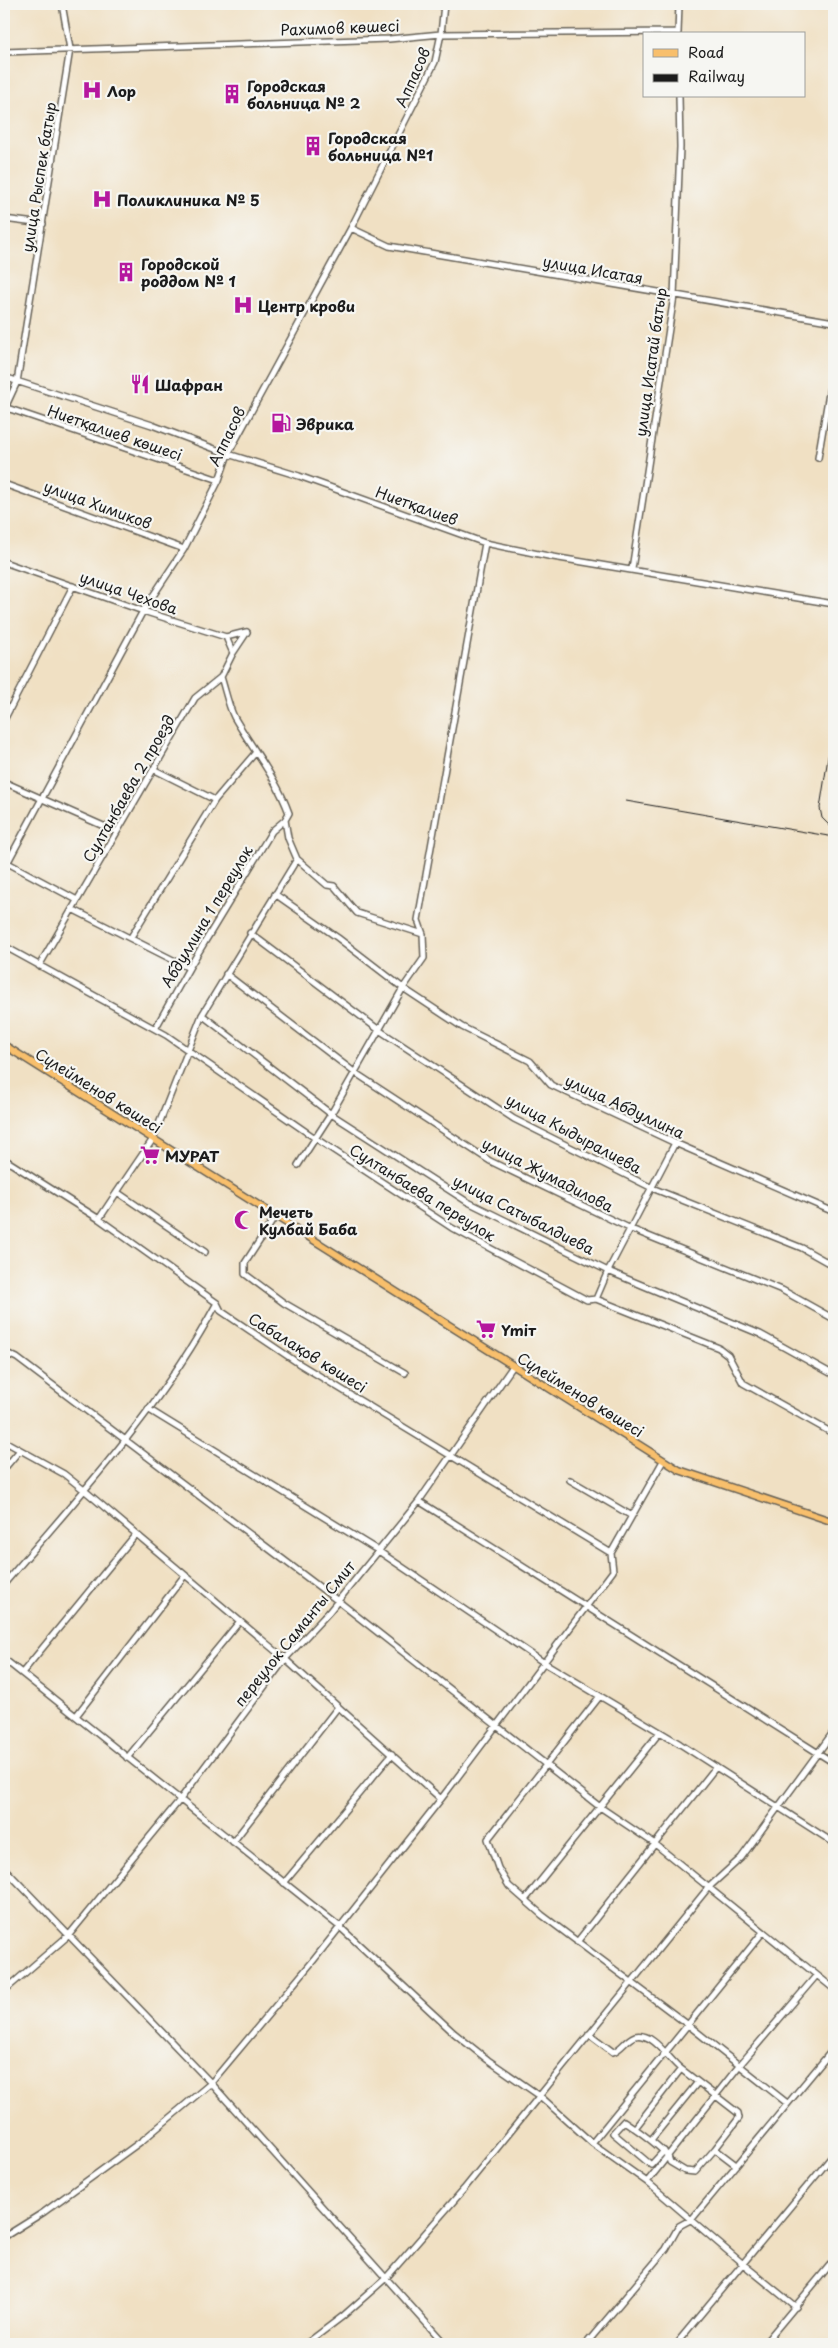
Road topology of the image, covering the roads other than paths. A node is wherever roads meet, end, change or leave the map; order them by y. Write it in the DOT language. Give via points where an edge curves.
graph roads {
  1 [pos="62,4"];
  2 [pos="444,4"];
  3 [pos="679,4"];
  4 [pos="678,32"];
  5 [pos="643,33"];
  6 [pos="441,34"];
  7 [pos="70,49"];
  8 [pos="4,52"];
  9 [pos="679,98"];
  10 [pos="4,219"];
  11 [pos="43,224"];
  12 [pos="351,228"];
  13 [pos="674,296"];
  14 [pos="834,322"];
  15 [pos="834,364"];
  16 [pos="4,377"];
  17 [pos="17,382"];
  18 [pos="4,408"];
  19 [pos="228,454"];
  20 [pos="818,458"];
  21 [pos="219,480"];
  22 [pos="4,484"];
  23 [pos="485,543"];
  24 [pos="184,549"];
  25 [pos="5,563"];
  26 [pos="4,569"];
  27 [pos="632,569"];
  28 [pos="73,586"];
  29 [pos="834,604"];
  30 [pos="143,611"];
  31 [pos="226,637"];
  32 [pos="233,653"];
  33 [pos="221,677"];
  34 [pos="4,720"];
  35 [pos="256,752"];
  36 [pos="153,769"];
  37 [pos="4,782"];
  38 [pos="43,799"];
  39 [pos="214,800"];
  40 [pos="285,820"];
  41 [pos="117,832"];
  42 [pos="297,859"];
  43 [pos="6,862"];
  44 [pos="4,869"];
  45 [pos="275,894"];
  46 [pos="77,900"];
  47 [pos="72,909"];
  48 [pos="250,933"];
  49 [pos="423,934"];
  50 [pos="131,938"];
  51 [pos="4,946"];
  52 [pos="39,966"];
  53 [pos="189,968"];
  54 [pos="226,974"];
  55 [pos="402,988"];
  56 [pos="202,1015"];
  57 [pos="155,1029"];
  58 [pos="379,1030"];
  59 [pos="4,1044"];
  60 [pos="187,1049"];
  61 [pos="354,1072"];
  62 [pos="331,1114"];
  63 [pos="315,1138"];
  64 [pos="153,1139"];
  65 [pos="676,1144"];
  66 [pos="4,1159"];
  67 [pos="298,1165"];
  68 [pos="652,1188"];
  69 [pos="117,1192"];
  70 [pos="834,1212"];
  71 [pos="275,1217"];
  72 [pos="99,1219"];
  73 [pos="631,1229"];
  74 [pos="205,1252"];
  75 [pos="834,1266"];
  76 [pos="608,1272"];
  77 [pos="596,1300"];
  78 [pos="217,1303"];
  79 [pos="834,1319"];
  80 [pos="4,1352"];
  81 [pos="513,1366"];
  82 [pos="405,1374"];
  83 [pos="834,1375"];
  84 [pos="148,1409"];
  85 [pos="834,1434"];
  86 [pos="125,1439"];
  87 [pos="4,1441"];
  88 [pos="20,1450"];
  89 [pos="451,1454"];
  90 [pos="662,1460"];
  91 [pos="4,1469"];
  92 [pos="570,1480"];
  93 [pos="84,1490"];
  94 [pos="418,1501"];
  95 [pos="632,1516"];
  96 [pos="834,1522"];
  97 [pos="136,1534"];
  98 [pos="378,1550"];
  99 [pos="611,1553"];
  100 [pos="185,1575"];
  101 [pos="4,1584"];
  102 [pos="338,1601"];
  103 [pos="586,1607"];
  104 [pos="240,1621"];
  105 [pos="4,1659"];
  106 [pos="285,1659"];
  107 [pos="543,1662"];
  108 [pos="22,1673"];
  109 [pos="600,1696"];
  110 [pos="338,1706"];
  111 [pos="76,1716"];
  112 [pos="495,1726"];
  113 [pos="834,1731"];
  114 [pos="660,1732"];
  115 [pos="818,1752"];
  116 [pos="392,1754"];
  117 [pos="127,1758"];
  118 [pos="834,1763"];
  119 [pos="547,1764"];
  120 [pos="716,1768"];
  121 [pos="441,1799"];
  122 [pos="179,1801"];
  123 [pos="600,1807"];
  124 [pos="779,1808"];
  125 [pos="232,1842"];
  126 [pos="834,1843"];
  127 [pos="655,1844"];
  128 [pos="4,1868"];
  129 [pos="284,1883"];
  130 [pos="708,1888"];
  131 [pos="525,1900"];
  132 [pos="340,1927"];
  133 [pos="763,1932"];
  134 [pos="69,1935"];
  135 [pos="576,1942"];
  136 [pos="816,1976"];
  137 [pos="630,1982"];
  138 [pos="834,1990"];
  139 [pos="4,1991"];
  140 [pos="687,2024"];
  141 [pos="589,2034"];
  142 [pos="834,2048"];
  143 [pos="666,2052"];
  144 [pos="739,2066"];
  145 [pos="681,2069"];
  146 [pos="698,2082"];
  147 [pos="211,2083"];
  148 [pos="716,2095"];
  149 [pos="540,2096"];
  150 [pos="787,2103"];
  151 [pos="616,2114"];
  152 [pos="624,2121"];
  153 [pos="635,2128"];
  154 [pos="651,2140"];
  155 [pos="592,2143"];
  156 [pos="715,2149"];
  157 [pos="664,2151"];
  158 [pos="834,2154"];
  159 [pos="668,2156"];
  160 [pos="736,2165"];
  161 [pos="647,2182"];
  162 [pos="692,2219"];
  163 [pos="4,2237"];
  164 [pos="834,2260"];
  165 [pos="742,2264"];
  166 [pos="386,2278"];
  167 [pos="796,2307"];
  168 [pos="4,2341"];
  169 [pos="6,2344"];
  170 [pos="306,2344"];
  171 [pos="445,2344"];
  172 [pos="586,2344"];
  173 [pos="676,2344"];
  174 [pos="764,2344"];
  1 -- 7 [label="street, улица Рыспек батыр"];
  2 -- 6 [label="street, Аппасов"];
  3 -- 4 [label="street"];
  5 -- 6 [label="street, Рахимов көшесі"];
  6 -- 7 [label="street, Рахимов көшесі" via="389,39"];
  6 -- 12 [label="street, Аппасов" via="435,62"];
  7 -- 8 [label="street, Рахимов көшесі"];
  7 -- 11 [label="street, улица Рыспек батыр"];
  9 -- 13 [label="street, улица Исатай батыр"];
  10 -- 11 [label="street"];
  11 -- 17 [label="street, улица Рыспек батыр"];
  12 -- 13 [label="street, улица Исатая" via="389,246"];
  12 -- 19 [label="street, Аппасов"];
  13 -- 14 [label="street, улица Исатая"];
  13 -- 27 [label="street, улица Исатай батыр"];
  15 -- 20 [label="street"];
  16 -- 17 [label="street, Ниетқалиев"];
  17 -- 18 [label="street, улица Рыспек батыр"];
  17 -- 19 [label="street, Ниетқалиев" via="152,425"];
  18 -- 21 [label="street, Ниетқалиев көшесі"];
  19 -- 21 [label="street, Аппасов"];
  19 -- 23 [label="street, Ниетқалиев"];
  21 -- 24 [label="street, Аппасов"];
  22 -- 24 [label="street, улица Химиков"];
  23 -- 27 [label="street, Ниетқалиев"];
  23 -- 49 [label="street" via="418,920"];
  24 -- 30 [label="street, Аппасов"];
  25 -- 26 [label="street"];
  25 -- 28 [label="street, улица Чехова"];
  27 -- 29 [label="street, Ниетқалиев"];
  28 -- 30 [label="street, улица Чехова"];
  28 -- 34 [label="street"];
  30 -- 31 [label="street, улица Чехова"];
  30 -- 38 [label="street, Аппасов"];
  31 -- 32 [label="street"];
  31 -- 32 [label="street, Султанбаева 2 проезд" via="247,632"];
  32 -- 33 [label="street, Султанбаева 2 проезд"];
  33 -- 35 [label="street" via="233,715"];
  33 -- 36 [label="street, Султанбаева 2 проезд" via="194,698"];
  35 -- 39 [label="street"];
  35 -- 40 [label="street" via="276,780 284,798 289,813"];
  36 -- 39 [label="street"];
  36 -- 41 [label="street, Султанбаева 2 проезд"];
  37 -- 38 [label="street"];
  38 -- 41 [label="street"];
  38 -- 43 [label="street, Аппасов"];
  39 -- 50 [label="street"];
  40 -- 42 [label="street"];
  40 -- 53 [label="street, Абдуллина 1 переулок" via="272,831"];
  41 -- 46 [label="street, Султанбаева 2 проезд"];
  42 -- 45 [label="street"];
  42 -- 49 [label="street" via="327,885 334,886 357,913"];
  43 -- 44 [label="street, Аппасов"];
  43 -- 46 [label="street"];
  45 -- 48 [label="street"];
  45 -- 55 [label="street, улица Абдуллина"];
  46 -- 47 [label="street, Султанбаева 2 проезд"];
  47 -- 50 [label="street"];
  47 -- 52 [label="street, Султанбаева 2 проезд"];
  48 -- 54 [label="street"];
  48 -- 58 [label="street, улица Кыдыралиева"];
  49 -- 55 [label="street" via="424,958"];
  50 -- 53 [label="street"];
  51 -- 52 [label="street, Султанбаева переулок"];
  52 -- 57 [label="street, Султанбаева переулок"];
  53 -- 57 [label="street, Абдуллина 1 переулок"];
  54 -- 56 [label="street"];
  54 -- 61 [label="street, улица Жумадилова"];
  55 -- 58 [label="street"];
  55 -- 65 [label="street, улица Абдуллина" via="462,1027 530,1061 551,1085"];
  56 -- 60 [label="street"];
  56 -- 62 [label="street, улица Сатыбалдиева"];
  57 -- 60 [label="street, Султанбаева переулок"];
  58 -- 61 [label="street"];
  58 -- 68 [label="street, улица Кыдыралиева" via="514,1119"];
  59 -- 64 [label="main road, Сүлейменов көшесі"];
  60 -- 63 [label="street, Султанбаева переулок"];
  60 -- 64 [label="street"];
  61 -- 62 [label="street"];
  61 -- 73 [label="street, улица Жумадилова" via="490,1161"];
  62 -- 63 [label="street"];
  62 -- 76 [label="street, улица Сатыбалдиева" via="466,1202"];
  63 -- 67 [label="street"];
  63 -- 77 [label="street, Султанбаева переулок" via="452,1228 586,1300"];
  64 -- 69 [label="street"];
  64 -- 71 [label="main road, Сүлейменов көшесі"];
  65 -- 68 [label="street"];
  65 -- 70 [label="street, улица Абдуллина"];
  66 -- 72 [label="street, Сабалақов көшесі"];
  68 -- 73 [label="street"];
  68 -- 75 [label="street, улица Кыдыралиева" via="802,1248"];
  69 -- 72 [label="street"];
  69 -- 74 [label="street"];
  71 -- 81 [label="main road, Сүлейменов көшесі"];
  71 -- 82 [label="street" via="245,1263 245,1274 284,1303"];
  72 -- 78 [label="street, Сабалақов көшесі"];
  73 -- 76 [label="street"];
  73 -- 79 [label="street, улица Жумадилова" via="782,1290"];
  76 -- 77 [label="street"];
  76 -- 83 [label="street, улица Сатыбалдиева" via="760,1334"];
  77 -- 85 [label="street, Султанбаева переулок" via="719,1348 728,1355 743,1383"];
  78 -- 84 [label="street"];
  78 -- 89 [label="street, Сабалақов көшесі" via="221,1311 298,1363"];
  80 -- 86 [label="street" via="17,1358"];
  81 -- 89 [label="street, переулок Саманты Смит"];
  81 -- 90 [label="main road, Сүлейменов көшесі"];
  84 -- 86 [label="street"];
  84 -- 98 [label="street"];
  86 -- 93 [label="street"];
  86 -- 102 [label="street"];
  87 -- 88 [label="street"];
  88 -- 91 [label="street"];
  88 -- 93 [label="street" via="64,1474"];
  89 -- 94 [label="street, переулок Саманты Смит"];
  89 -- 99 [label="street, Сабалақов көшесі"];
  90 -- 95 [label="street"];
  90 -- 96 [label="main road, Сүлейменов көшесі" via="696,1478"];
  92 -- 95 [label="street"];
  93 -- 97 [label="street"];
  93 -- 101 [label="street"];
  94 -- 98 [label="street, переулок Саманты Смит"];
  94 -- 103 [label="street"];
  95 -- 99 [label="street"];
  97 -- 100 [label="street"];
  97 -- 108 [label="street"];
  98 -- 102 [label="street, переулок Саманты Смит"];
  98 -- 107 [label="street"];
  99 -- 103 [label="street" via="613,1571"];
  100 -- 104 [label="street"];
  100 -- 111 [label="street"];
  102 -- 106 [label="street, переулок Саманты Смит"];
  102 -- 112 [label="street"];
  103 -- 107 [label="street"];
  103 -- 115 [label="street"];
  104 -- 106 [label="street"];
  104 -- 117 [label="street"];
  105 -- 108 [label="street"];
  106 -- 110 [label="street"];
  106 -- 122 [label="street, переулок Саманты Смит"];
  107 -- 109 [label="street"];
  107 -- 112 [label="street"];
  108 -- 111 [label="street"];
  109 -- 114 [label="street"];
  109 -- 119 [label="street"];
  110 -- 116 [label="street"];
  110 -- 125 [label="street"];
  111 -- 117 [label="street"];
  112 -- 119 [label="street"];
  112 -- 121 [label="street"];
  113 -- 115 [label="street"];
  114 -- 120 [label="street"];
  114 -- 123 [label="street"];
  115 -- 118 [label="street"];
  115 -- 124 [label="street"];
  116 -- 121 [label="street"];
  116 -- 129 [label="street"];
  117 -- 122 [label="street"];
  119 -- 123 [label="street"];
  119 -- 131 [label="street" via="488,1838 498,1868 509,1886"];
  120 -- 124 [label="street"];
  120 -- 127 [label="street"];
  121 -- 132 [label="street"];
  122 -- 125 [label="street"];
  122 -- 134 [label="street, переулок Саманты Смит"];
  123 -- 127 [label="street"];
  123 -- 131 [label="street"];
  124 -- 126 [label="street"];
  124 -- 130 [label="street" via="741,1858"];
  125 -- 129 [label="street"];
  127 -- 130 [label="street"];
  127 -- 135 [label="street"];
  128 -- 134 [label="street"];
  129 -- 132 [label="street"];
  130 -- 133 [label="street"];
  130 -- 137 [label="street"];
  131 -- 135 [label="street"];
  132 -- 147 [label="street"];
  132 -- 149 [label="street" via="454,2033"];
  133 -- 136 [label="street"];
  133 -- 140 [label="street"];
  134 -- 139 [label="street, переулок Саманты Смит"];
  134 -- 147 [label="street"];
  135 -- 137 [label="street"];
  136 -- 138 [label="street"];
  136 -- 144 [label="street"];
  137 -- 140 [label="street"];
  137 -- 141 [label="street"];
  140 -- 143 [label="street"];
  140 -- 144 [label="street"];
  141 -- 143 [label="street" via="613,2052 635,2036 646,2036"];
  141 -- 149 [label="street"];
  142 -- 150 [label="street"];
  143 -- 145 [label="street" via="666,2056"];
  143 -- 151 [label="street"];
  144 -- 148 [label="street"];
  144 -- 150 [label="street"];
  145 -- 146 [label="street"];
  145 -- 153 [label="street"];
  146 -- 148 [label="street"];
  146 -- 154 [label="street"];
  147 -- 163 [label="street" via="142,2140 44,2212"];
  147 -- 166 [label="street"];
  148 -- 156 [label="street" via="736,2109 739,2118"];
  148 -- 159 [label="street"];
  149 -- 155 [label="street"];
  149 -- 166 [label="street"];
  150 -- 160 [label="street"];
  151 -- 152 [label="street"];
  151 -- 155 [label="street"];
  152 -- 153 [label="street"];
  152 -- 157 [label="street" via="614,2136 646,2162 651,2165"];
  153 -- 154 [label="street"];
  154 -- 157 [label="street"];
  155 -- 161 [label="street"];
  156 -- 159 [label="street" via="695,2172 685,2172 670,2162"];
  156 -- 160 [label="street"];
  157 -- 159 [label="street"];
  158 -- 165 [label="street"];
  159 -- 161 [label="street"];
  160 -- 162 [label="street"];
  161 -- 162 [label="street"];
  162 -- 165 [label="street"];
  162 -- 172 [label="street" via="679,2226 666,2249"];
  164 -- 167 [label="street"];
  165 -- 167 [label="street"];
  165 -- 173 [label="street"];
  166 -- 170 [label="street"];
  166 -- 171 [label="street"];
  167 -- 174 [label="street"];
  168 -- 169 [label="street"];
}
